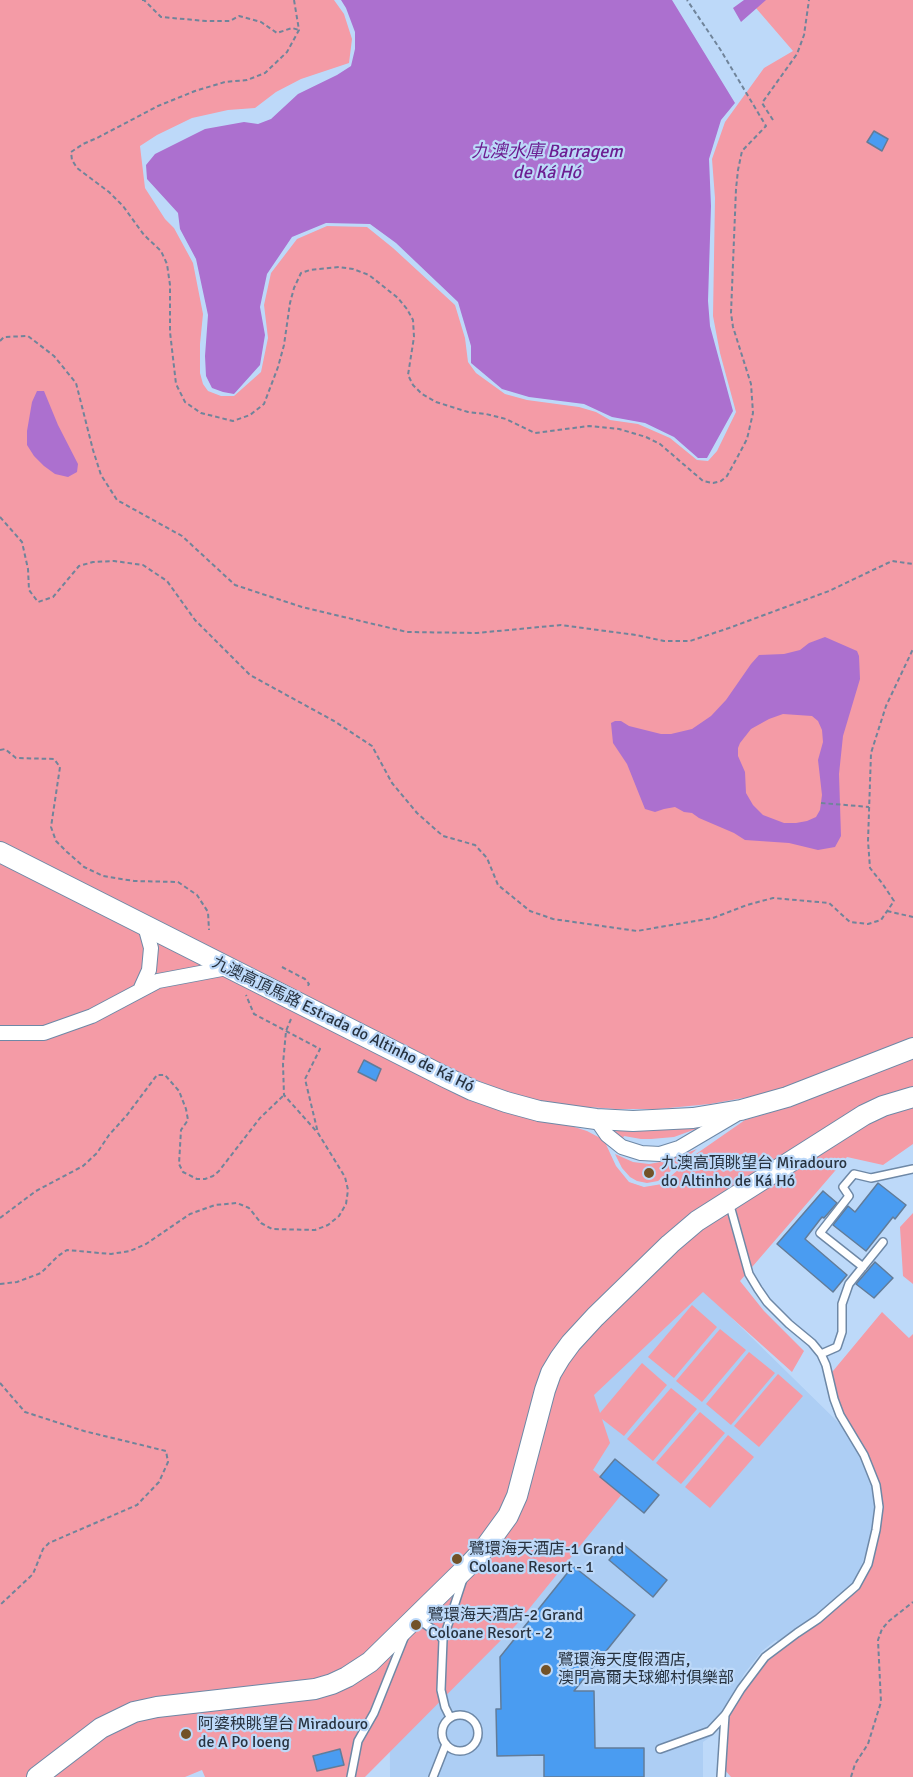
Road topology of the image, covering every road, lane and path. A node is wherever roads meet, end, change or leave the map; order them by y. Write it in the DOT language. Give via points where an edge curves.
graph roads {
  1 [pos="141,0"];
  2 [pos="294,0"];
  3 [pos="687,0"];
  4 [pos="809,0"];
  5 [pos="299,30"];
  6 [pos="773,120"];
  7 [pos="0,342"];
  8 [pos="0,517"];
  9 [pos="913,564"];
  10 [pos="913,650"];
  11 [pos="0,750"];
  12 [pos="821,803"];
  13 [pos="869,807"];
  14 [pos="0,852"];
  15 [pos="887,911"];
  16 [pos="913,917"];
  17 [pos="145,926"];
  18 [pos="209,930"];
  19 [pos="282,967"];
  20 [pos="227,968"];
  21 [pos="244,977"];
  22 [pos="140,990"];
  23 [pos="298,1004"];
  24 [pos="286,1030"];
  25 [pos="0,1033"];
  26 [pos="913,1048"];
  27 [pos="284,1095"];
  28 [pos="913,1097"];
  29 [pos="741,1110"];
  30 [pos="596,1119"];
  31 [pos="318,1133"];
  32 [pos="913,1169"];
  33 [pos="729,1200"];
  34 [pos="0,1218"];
  35 [pos="884,1242"];
  36 [pos="863,1267"];
  37 [pos="0,1284"];
  38 [pos="821,1354"];
  39 [pos="0,1383"];
  40 [pos="468,1566"];
  41 [pos="913,1602"];
  42 [pos="0,1605"];
  43 [pos="415,1618"];
  44 [pos="443,1640"];
  45 [pos="725,1715"];
  46 [pos="450,1717"];
  47 [pos="446,1744"];
  48 [pos="660,1749"];
  49 [pos="37,1777"];
  50 [pos="351,1777"];
  51 [pos="434,1777"];
  52 [pos="722,1777"];
  53 [pos="851,1777"];
  1 -- 5 [label="path" via="161,16 206,21 230,21 239,16 261,21 277,33"];
  2 -- 5 [label="path"];
  3 -- 5 [label="path" via="766,126 742,151 738,170 731,313 751,384 753,413 747,439 727,476 713,483 703,481 660,444 619,429 589,426 535,433 506,419 468,412 422,394 408,375 414,337 407,309 369,275 346,268 301,273 290,303 278,367 264,404 233,421 201,413 185,402 176,384 170,285 161,251 109,192 77,168 71,152 158,106 195,91 265,73 287,52"];
  4 -- 6 [label="path" via="797,54 762,103"];
  7 -- 9 [label="path" via="4,338 28,336 54,356 76,383 101,475 117,500 182,536 235,585 302,607 407,632 477,633 561,625 664,640 690,640 830,591 892,561"];
  8 -- 15 [label="path" via="22,542 29,590 38,602 53,597 79,566 93,562 143,565 167,581 195,620 250,675 372,746 393,783 417,813 443,836 475,846 487,858 498,885 530,911 553,919 637,931 713,918 773,898 829,903 850,922 868,924 881,920"];
  10 -- 13 [label="path" via="886,706 871,753"];
  11 -- 18 [label="path" via="5,749 16,758 54,759 60,767 51,827 56,841 84,867 103,876 134,881 178,882 197,895 208,912"];
  12 -- 13 [label="path"];
  13 -- 15 [label="path" via="870,868 894,901"];
  14 -- 17 [label="main road, 九澳高頂馬路 Estrada do Altinho de Ká Hó"];
  15 -- 16 [label="path"];
  17 -- 20 [label="main road, 九澳高頂馬路 Estrada do Altinho de Ká Hó"];
  17 -- 22 [label="street" via="151,948 149,970"];
  19 -- 23 [label="path" via="309,984"];
  20 -- 21 [label="main road, 九澳高頂馬路 Estrada do Altinho de Ká Hó"];
  20 -- 22 [label="street" via="158,981"];
  21 -- 23 [label="main road, 九澳高頂馬路 Estrada do Altinho de Ká Hó"];
  21 -- 24 [label="path" via="246,999 254,1014"];
  22 -- 25 [label="street" via="92,1016 44,1033"];
  23 -- 24 [label="path"];
  23 -- 30 [label="main road, 九澳高頂馬路 Estrada do Altinho de Ká Hó" via="472,1090 539,1111"];
  24 -- 27 [label="path"];
  24 -- 31 [label="path" via="320,1048 304,1079"];
  26 -- 29 [label="main road, 九澳高頂馬路 Estrada do Altinho de Ká Hó" via="787,1097"];
  27 -- 31 [label="path"];
  27 -- 34 [label="path" via="260,1118 219,1171 197,1179 183,1172 179,1164 181,1130 188,1120 186,1109 179,1091 165,1075 157,1075 98,1153"];
  28 -- 33 [label="main road" via="864,1115"];
  29 -- 30 [label="main road, 九澳高頂馬路 Estrada do Altinho de Ká Hó" via="693,1118"];
  29 -- 30 [label="street" via="679,1148 660,1154 622,1147"];
  31 -- 37 [label="path" via="345,1177 348,1190 346,1204 328,1225 315,1230 272,1229 249,1208 237,1203 215,1205 190,1214 130,1251 111,1254 67,1250 42,1273"];
  32 -- 36 [label="lane" via="871,1178 854,1174 843,1187 849,1196 820,1233"];
  33 -- 38 [label="lane" via="749,1274 767,1302"];
  33 -- 40 [label="main road" via="696,1221 663,1251 595,1317 560,1358 545,1390 517,1496 500,1528"];
  35 -- 36 [label="lane"];
  36 -- 38 [label="lane" via="849,1284 842,1304 842,1332 837,1347"];
  38 -- 45 [label="lane" via="840,1415 864,1455 876,1485 879,1507 868,1564 845,1597 765,1657"];
  39 -- 42 [label="path" via="25,1412 166,1451 168,1462 159,1482 137,1505 49,1543 33,1574"];
  40 -- 43 [label="main road"];
  40 -- 44 [label="lane"];
  41 -- 53 [label="path" via="882,1629 878,1640 881,1702 868,1743"];
  43 -- 44 [label="lane"];
  43 -- 49 [label="main road" via="370,1662 332,1684 134,1712 101,1728"];
  43 -- 50 [label="lane" via="358,1741"];
  44 -- 46 [label="lane" via="441,1690"];
  45 -- 48 [label="lane" via="710,1731"];
  45 -- 52 [label="lane"];
  46 -- 47 [label="lane" via="442,1726"];
  46 -- 47 [label="lane" via="462,1715 472,1720 478,1736 472,1746 461,1751"];
  47 -- 51 [label="lane"];
}
